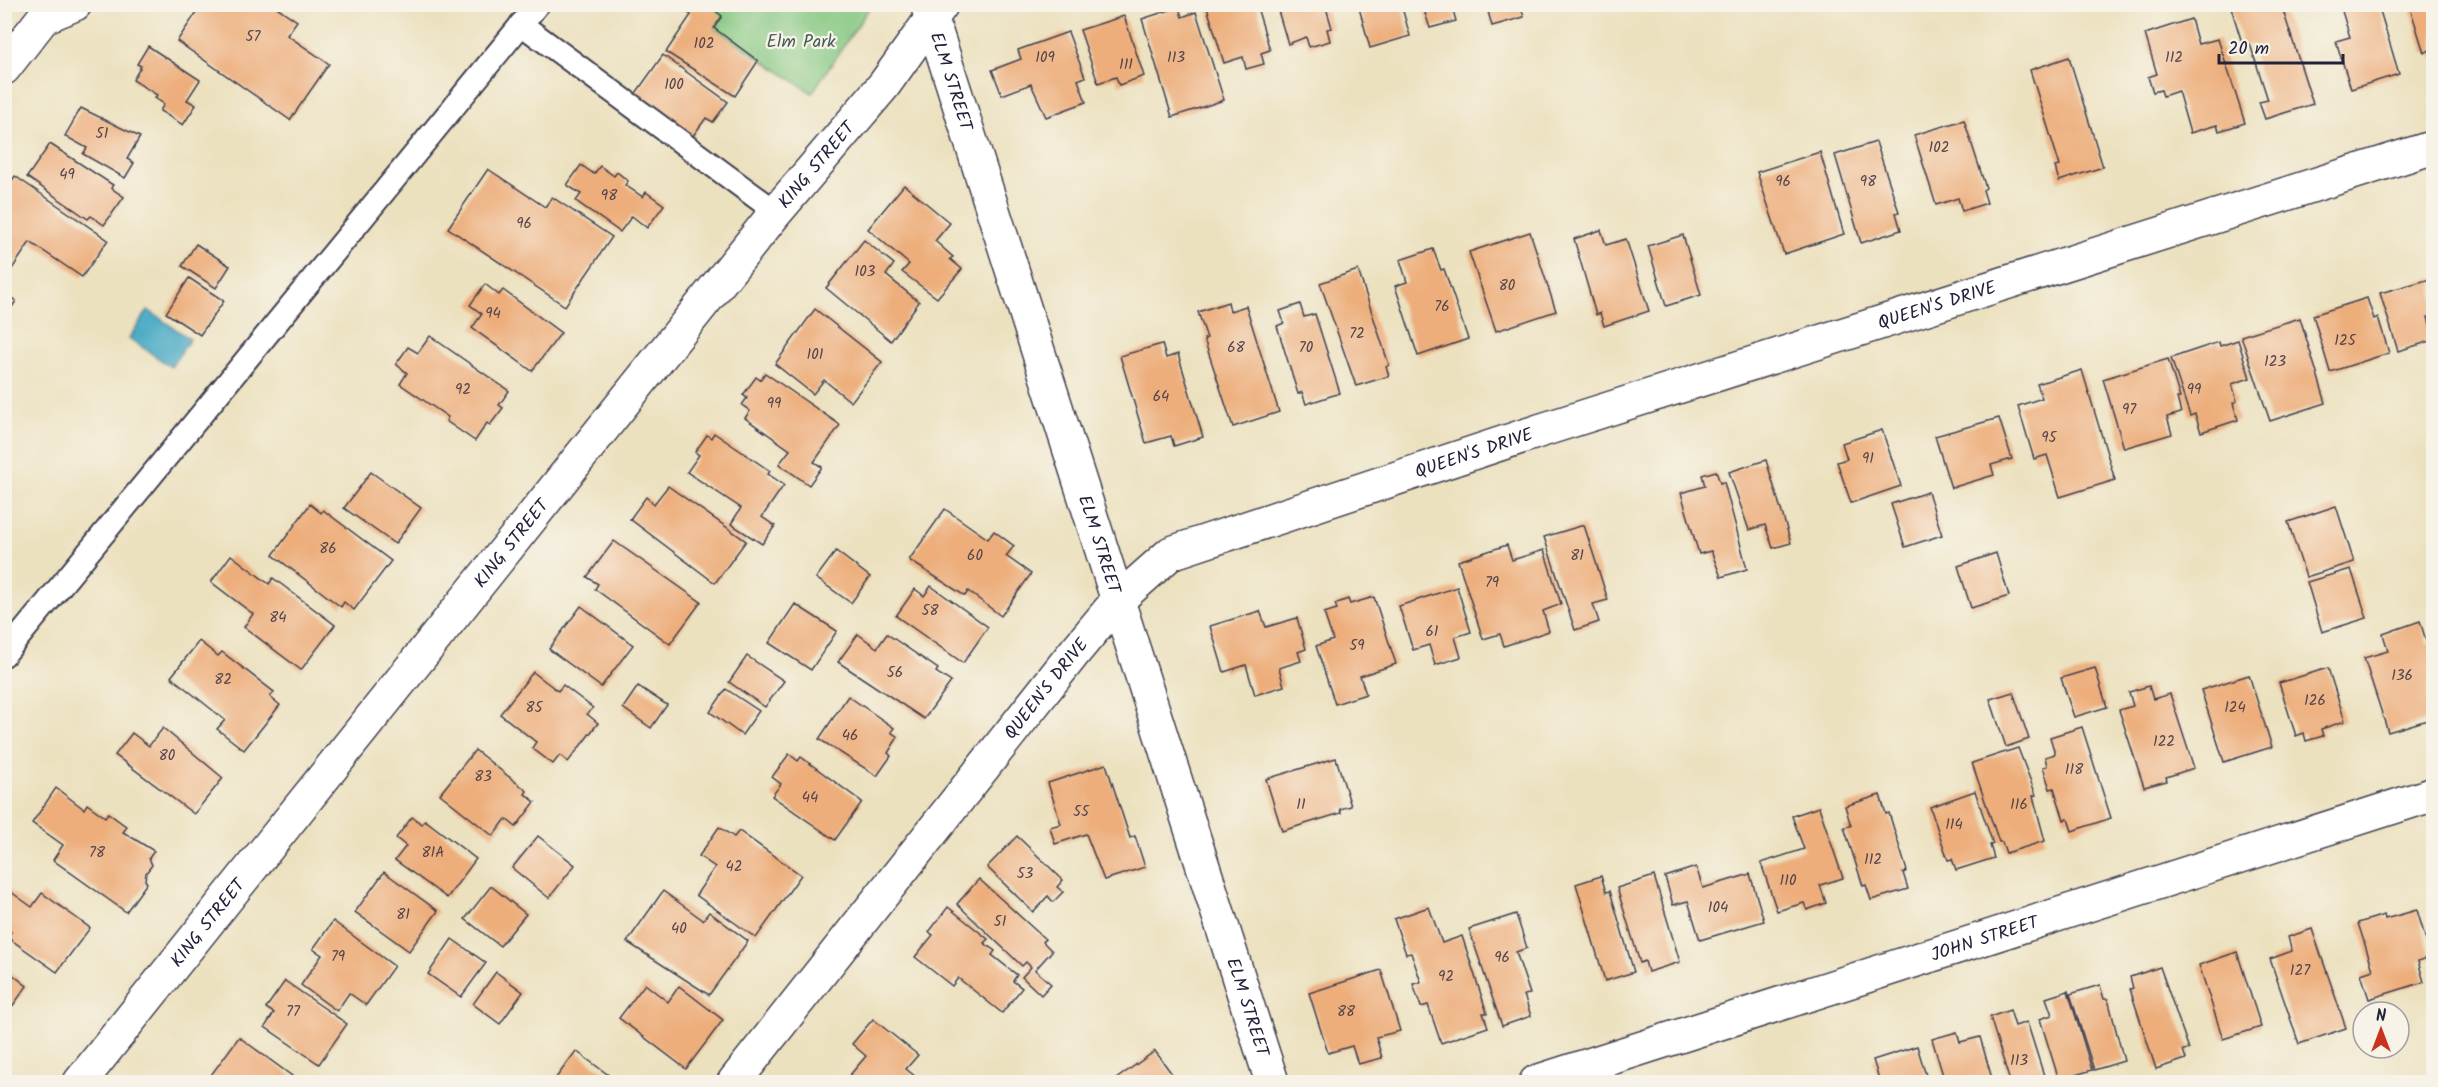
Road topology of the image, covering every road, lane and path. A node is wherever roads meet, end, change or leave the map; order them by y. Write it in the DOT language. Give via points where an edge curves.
graph roads {
  1 [pos="75,4"];
  2 [pos="537,4"];
  3 [pos="934,9"];
  4 [pos="46,11"];
  5 [pos="521,24"];
  6 [pos="4,68"];
  7 [pos="2433,147"];
  8 [pos="776,212"];
  9 [pos="1118,600"];
  10 [pos="4,655"];
  11 [pos="2433,794"];
  12 [pos="80,1083"];
  13 [pos="734,1083"];
  14 [pos="1272,1083"];
  15 [pos="1536,1083"];
  1 -- 4 [label="street"];
  2 -- 5 [label="lane"];
  3 -- 8 [label="street, KING STREET" via="884,85"];
  3 -- 9 [label="street, ELM STREET"];
  4 -- 6 [label="street"];
  5 -- 8 [label="lane"];
  5 -- 10 [label="lane"];
  7 -- 9 [label="street, QUEEN'S DRIVE" via="1542,430 1171,553"];
  8 -- 12 [label="street, KING STREET"];
  9 -- 13 [label="street, QUEEN'S DRIVE"];
  9 -- 14 [label="street, ELM STREET"];
  11 -- 15 [label="street, JOHN STREET"];
}
